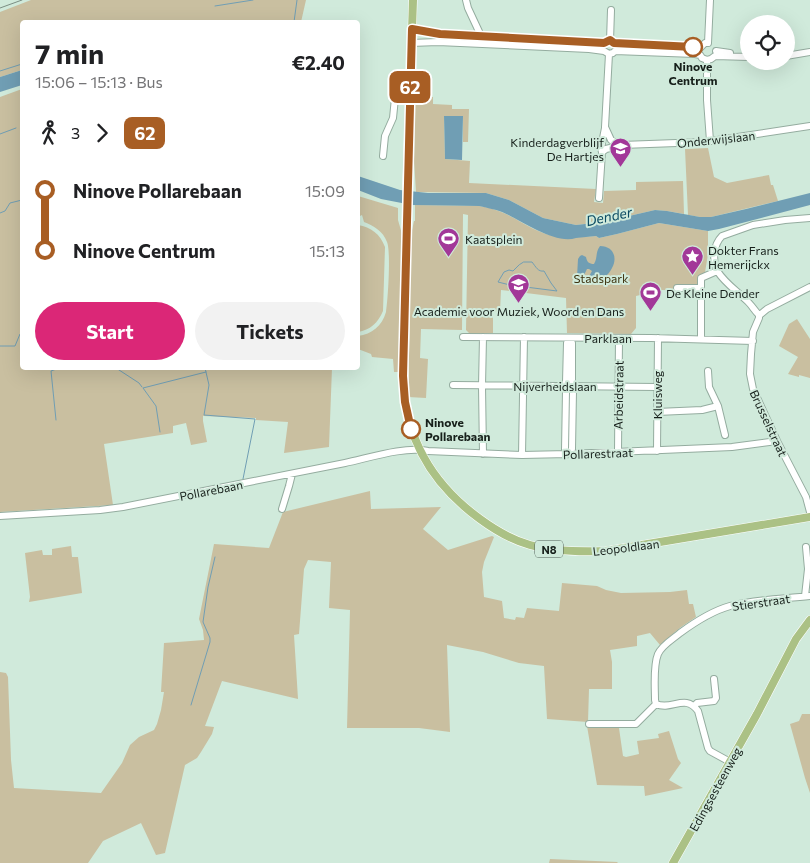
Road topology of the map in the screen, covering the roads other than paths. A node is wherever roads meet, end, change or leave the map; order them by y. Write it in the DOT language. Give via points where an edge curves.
graph roads {
  1 [pos="412,0"];
  2 [pos="466,0"];
  3 [pos="710,0"];
  4 [pos="611,10"];
  5 [pos="475,24"];
  6 [pos="412,29"];
  7 [pos="440,34"];
  8 [pos="470,36"];
  9 [pos="482,36"];
  10 [pos="440,42"];
  11 [pos="609,42"];
  12 [pos="412,43"];
  13 [pos="469,43"];
  14 [pos="708,43"];
  15 [pos="482,44"];
  16 [pos="555,44"];
  17 [pos="700,48"];
  18 [pos="609,52"];
  19 [pos="808,52"];
  20 [pos="715,53"];
  21 [pos="795,54"];
  22 [pos="700,55"];
  23 [pos="740,56"];
  24 [pos="707,60"];
  25 [pos="410,93"];
  26 [pos="810,126"];
  27 [pos="605,127"];
  28 [pos="710,141"];
  29 [pos="622,146"];
  30 [pos="602,152"];
  31 [pos="383,156"];
  32 [pos="599,198"];
  33 [pos="810,218"];
  34 [pos="717,271"];
  35 [pos="810,287"];
  36 [pos="677,288"];
  37 [pos="700,288"];
  38 [pos="758,315"];
  39 [pos="463,337"];
  40 [pos="483,337"];
  41 [pos="524,337"];
  42 [pos="569,338"];
  43 [pos="619,338"];
  44 [pos="658,338"];
  45 [pos="700,339"];
  46 [pos="753,341"];
  47 [pos="708,371"];
  48 [pos="453,385"];
  49 [pos="482,386"];
  50 [pos="524,386"];
  51 [pos="569,386"];
  52 [pos="618,387"];
  53 [pos="657,387"];
  54 [pos="718,406"];
  55 [pos="657,412"];
  56 [pos="725,435"];
  57 [pos="777,441"];
  58 [pos="420,449"];
  59 [pos="657,451"];
  60 [pos="618,452"];
  61 [pos="483,454"];
  62 [pos="568,454"];
  63 [pos="522,455"];
  64 [pos="292,474"];
  65 [pos="808,498"];
  66 [pos="282,509"];
  67 [pos="810,512"];
  68 [pos="0,516"];
  69 [pos="810,517"];
  70 [pos="806,547"];
  71 [pos="807,596"];
  72 [pos="810,620"];
  73 [pos="714,679"];
  74 [pos="656,704"];
  75 [pos="694,706"];
  76 [pos="589,724"];
  77 [pos="730,762"];
  78 [pos="674,863"];
  1 -- 6 [label="main road, N8"];
  2 -- 5 [label="street"];
  3 -- 14 [label="street"];
  4 -- 11 [label="street"];
  5 -- 8 [label="street"];
  5 -- 9 [label="street"];
  6 -- 7 [label="street"];
  6 -- 12 [label="main road, N8"];
  7 -- 8 [label="street"];
  7 -- 10 [label="street"];
  8 -- 9 [label="street"];
  8 -- 13 [label="street"];
  9 -- 15 [label="street"];
  9 -- 16 [label="street"];
  10 -- 12 [label="street"];
  10 -- 13 [label="street"];
  11 -- 16 [label="street"];
  11 -- 17 [label="street"];
  11 -- 18 [label="street" via="616,47"];
  11 -- 18 [label="street" via="602,48"];
  12 -- 25 [label="main road, N8"];
  13 -- 15 [label="street"];
  14 -- 17 [label="street"];
  14 -- 20 [label="street" via="712,44"];
  15 -- 16 [label="street"];
  16 -- 18 [label="street"];
  17 -- 22 [label="street"];
  18 -- 22 [label="street"];
  18 -- 27 [label="street"];
  19 -- 21 [label="street"];
  20 -- 23 [label="street"];
  20 -- 24 [label="street"];
  22 -- 24 [label="street"];
  24 -- 28 [label="street"];
  25 -- 31 [label="street" via="395,98"];
  25 -- 58 [label="main road, N8" via="404,389 409,422"];
  26 -- 28 [label="street, Onderwijslaan"];
  27 -- 29 [label="street" via="611,140"];
  27 -- 30 [label="street"];
  28 -- 29 [label="street, Onderwijslaan"];
  29 -- 30 [label="street, Onderwijslaan"];
  30 -- 32 [label="street"];
  33 -- 34 [label="street" via="753,225 722,236 714,256"];
  34 -- 37 [label="street" via="701,278"];
  34 -- 38 [label="street"];
  35 -- 38 [label="street"];
  36 -- 37 [label="street"];
  37 -- 45 [label="street"];
  38 -- 46 [label="street, Brusselstraat"];
  39 -- 40 [label="street, Parklaan"];
  40 -- 41 [label="street, Parklaan"];
  40 -- 49 [label="street"];
  41 -- 42 [label="street, Parklaan"];
  41 -- 50 [label="street"];
  42 -- 43 [label="street, Parklaan"];
  42 -- 51 [label="street" via="566,382"];
  43 -- 44 [label="street, Parklaan"];
  43 -- 52 [label="street, Arbeidstraat"];
  44 -- 45 [label="street, Parklaan"];
  44 -- 53 [label="street, Kluisweg"];
  45 -- 46 [label="street, Parklaan"];
  46 -- 57 [label="street, Brusselstraat" via="750,374 753,389"];
  47 -- 54 [label="street" via="709,387"];
  48 -- 49 [label="street, Nijverheidslaan"];
  49 -- 50 [label="street, Nijverheidslaan"];
  49 -- 61 [label="street"];
  50 -- 51 [label="street, Nijverheidslaan"];
  50 -- 63 [label="street"];
  51 -- 52 [label="street, Nijverheidslaan"];
  51 -- 62 [label="street" via="566,391 565,450"];
  52 -- 53 [label="street, Nijverheidslaan"];
  52 -- 60 [label="street, Arbeidstraat"];
  53 -- 55 [label="street, Kluisweg"];
  54 -- 55 [label="street"];
  54 -- 56 [label="street"];
  55 -- 59 [label="street, Kluisweg"];
  57 -- 59 [label="street, Pollarestraat"];
  57 -- 65 [label="street, Brusselstraat"];
  58 -- 61 [label="street, Pollarestraat"];
  58 -- 64 [label="street, Pollarebaan"];
  58 -- 69 [label="main road, Leopoldlaan / N8" via="441,484 463,507 510,538 552,550 606,551"];
  59 -- 60 [label="street, Pollarestraat"];
  60 -- 62 [label="street, Pollarestraat"];
  61 -- 63 [label="street, Pollarestraat"];
  62 -- 63 [label="street, Pollarestraat"];
  64 -- 66 [label="street"];
  64 -- 68 [label="street, Pollarebaan" via="123,508"];
  65 -- 67 [label="street, Brusselstraat"];
  70 -- 71 [label="street"];
  71 -- 74 [label="street, Stierstraat" via="729,606 691,625 663,647 658,655 655,663"];
  72 -- 77 [label="main road, Edingsesteenweg" via="796,639"];
  73 -- 75 [label="street" via="714,701"];
  74 -- 75 [label="street" via="689,702"];
  74 -- 76 [label="street" via="636,724"];
  75 -- 77 [label="street" via="708,748"];
  77 -- 78 [label="main road, Edingsesteenweg"];
}
